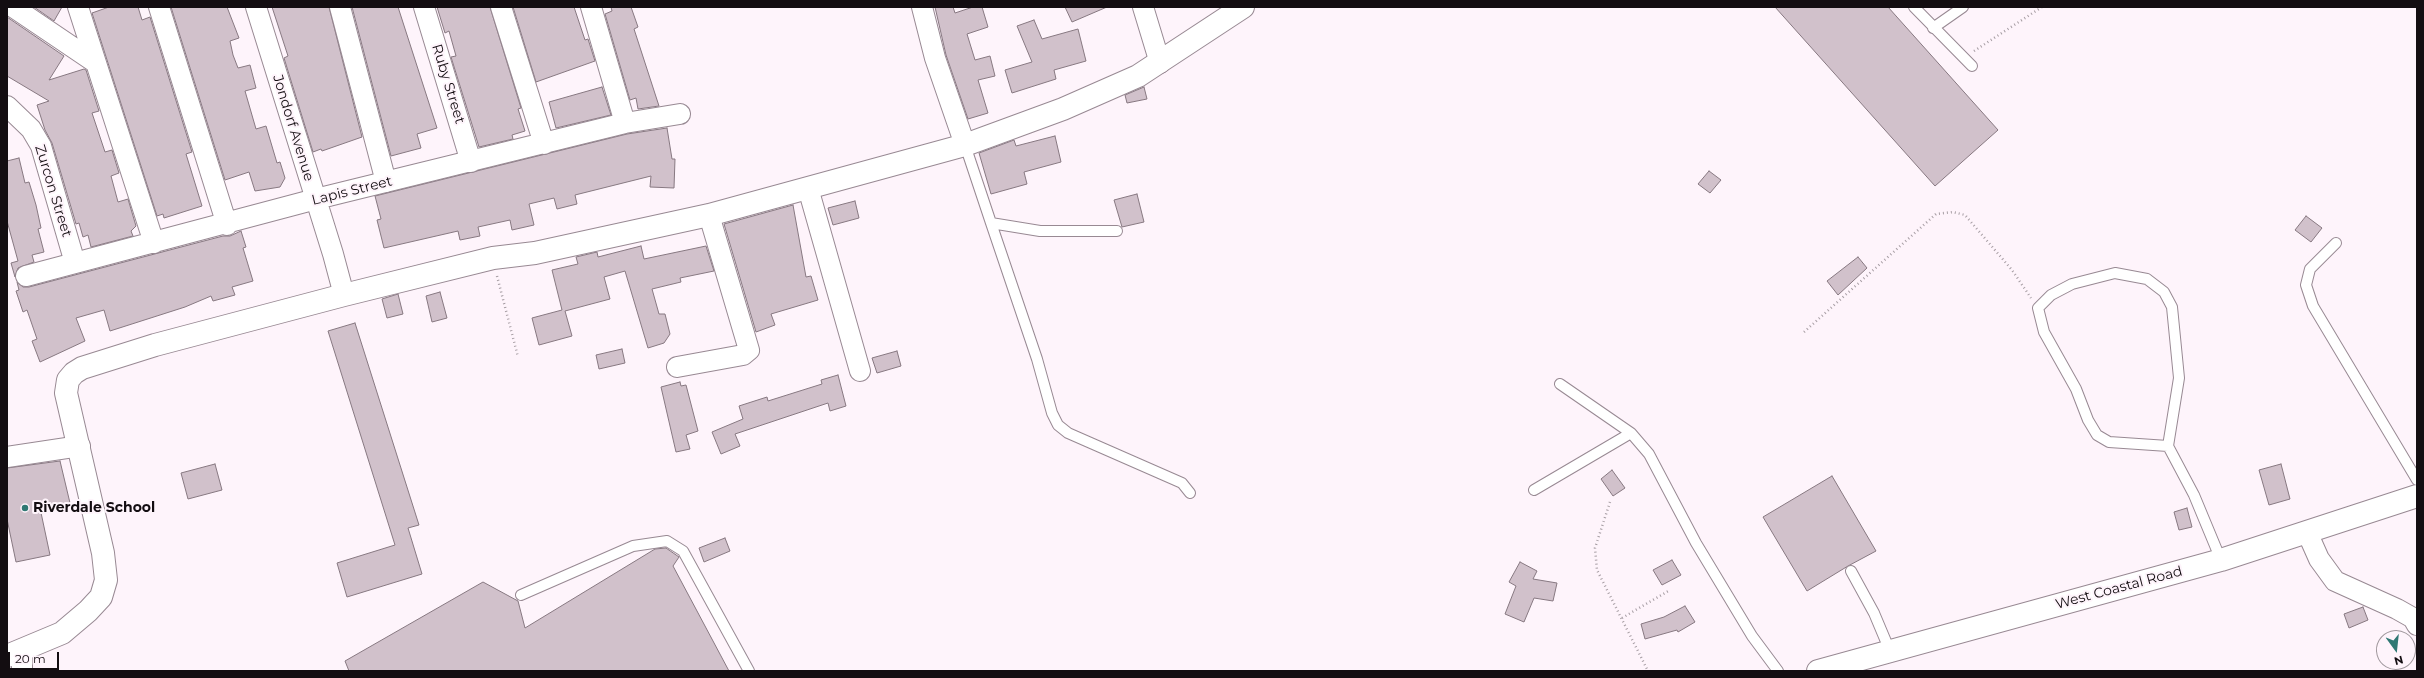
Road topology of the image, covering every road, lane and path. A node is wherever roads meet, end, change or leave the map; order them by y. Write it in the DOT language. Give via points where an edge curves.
graph roads {
  1 [pos="14,7"];
  2 [pos="78,7"];
  3 [pos="159,7"];
  4 [pos="256,7"];
  5 [pos="340,7"];
  6 [pos="424,7"];
  7 [pos="501,7"];
  8 [pos="591,7"];
  9 [pos="922,7"];
  10 [pos="1143,7"];
  11 [pos="1243,7"];
  12 [pos="1914,7"];
  13 [pos="1963,7"];
  14 [pos="2042,7"];
  15 [pos="1934,28"];
  16 [pos="1964,58"];
  17 [pos="96,63"];
  18 [pos="1160,63"];
  19 [pos="1972,66"];
  20 [pos="7,106"];
  21 [pos="680,114"];
  22 [pos="625,123"];
  23 [pos="544,144"];
  24 [pos="965,145"];
  25 [pos="471,162"];
  26 [pos="386,182"];
  27 [pos="808,188"];
  28 [pos="316,199"];
  29 [pos="709,215"];
  30 [pos="991,223"];
  31 [pos="227,225"];
  32 [pos="1117,231"];
  33 [pos="154,242"];
  34 [pos="2336,243"];
  35 [pos="493,258"];
  36 [pos="75,263"];
  37 [pos="26,276"];
  38 [pos="344,294"];
  39 [pos="2038,308"];
  40 [pos="1804,332"];
  41 [pos="518,357"];
  42 [pos="677,367"];
  43 [pos="860,371"];
  44 [pos="1560,384"];
  45 [pos="1631,433"];
  46 [pos="80,446"];
  47 [pos="2168,446"];
  48 [pos="7,457"];
  49 [pos="2417,480"];
  50 [pos="1534,490"];
  51 [pos="1190,493"];
  52 [pos="2417,496"];
  53 [pos="1610,502"];
  54 [pos="2307,532"];
  55 [pos="2221,560"];
  56 [pos="1851,571"];
  57 [pos="1670,590"];
  58 [pos="521,595"];
  59 [pos="1622,618"];
  60 [pos="2416,619"];
  61 [pos="1890,651"];
  62 [pos="17,659"];
  63 [pos="749,671"];
  64 [pos="1648,671"];
  65 [pos="1778,671"];
  66 [pos="1818,671"];
  1 -- 17 [label="street"];
  2 -- 17 [label="street"];
  3 -- 31 [label="street"];
  4 -- 28 [label="street, Jondorf Avenue"];
  5 -- 26 [label="street"];
  6 -- 25 [label="street, Ruby Street"];
  7 -- 23 [label="street"];
  8 -- 22 [label="street"];
  9 -- 24 [label="street" via="935,58"];
  10 -- 18 [label="street"];
  11 -- 18 [label="street"];
  12 -- 15 [label="lane"];
  13 -- 15 [label="lane"];
  14 -- 16 [label="path"];
  15 -- 16 [label="lane"];
  16 -- 19 [label="lane"];
  17 -- 33 [label="street"];
  18 -- 24 [label="street" via="1138,76 1063,109"];
  20 -- 36 [label="street, Zurcon Street" via="31,129 41,146"];
  21 -- 22 [label="street, Lapis Street"];
  22 -- 23 [label="street, Lapis Street"];
  23 -- 25 [label="street, Lapis Street"];
  24 -- 27 [label="street"];
  24 -- 30 [label="lane"];
  25 -- 26 [label="street, Lapis Street"];
  26 -- 28 [label="street, Lapis Street"];
  27 -- 29 [label="street"];
  27 -- 43 [label="street"];
  28 -- 31 [label="street, Lapis Street"];
  28 -- 38 [label="street, Jondorf Avenue"];
  29 -- 35 [label="street" via="535,253"];
  29 -- 42 [label="street" via="749,350 743,355"];
  30 -- 32 [label="lane" via="1040,231"];
  30 -- 51 [label="lane" via="1058,425 1080,439 1121,454 1182,483"];
  31 -- 33 [label="street, Lapis Street"];
  33 -- 36 [label="street, Lapis Street"];
  34 -- 49 [label="lane" via="2310,269 2306,285 2312,306"];
  35 -- 38 [label="street"];
  35 -- 41 [label="path"];
  36 -- 37 [label="street, Lapis Street"];
  38 -- 46 [label="street" via="155,344 82,368 68,380 66,393"];
  39 -- 40 [label="path" via="2012,270 1965,215 1953,212 1936,214"];
  39 -- 47 [label="lane" via="2044,332 2076,389 2097,435 2109,442"];
  39 -- 47 [label="lane" via="2051,295 2072,284 2115,273 2147,279 2164,292 2172,307 2179,378"];
  44 -- 45 [label="lane"];
  45 -- 50 [label="lane"];
  45 -- 65 [label="lane" via="1649,454 1696,543 1752,636"];
  46 -- 48 [label="street"];
  46 -- 62 [label="street" via="103,554 106,580 100,597 88,611 62,633"];
  47 -- 55 [label="lane" via="2194,495"];
  52 -- 54 [label="street, West Coastal Road"];
  53 -- 59 [label="path" via="1594,556 1597,570"];
  54 -- 55 [label="street, West Coastal Road"];
  54 -- 60 [label="street" via="2320,558 2336,581"];
  55 -- 61 [label="street, West Coastal Road"];
  56 -- 61 [label="lane" via="1874,613"];
  57 -- 59 [label="path"];
  58 -- 63 [label="lane" via="633,546 667,541 683,551"];
  59 -- 64 [label="path"];
  61 -- 66 [label="street, West Coastal Road"];
}
